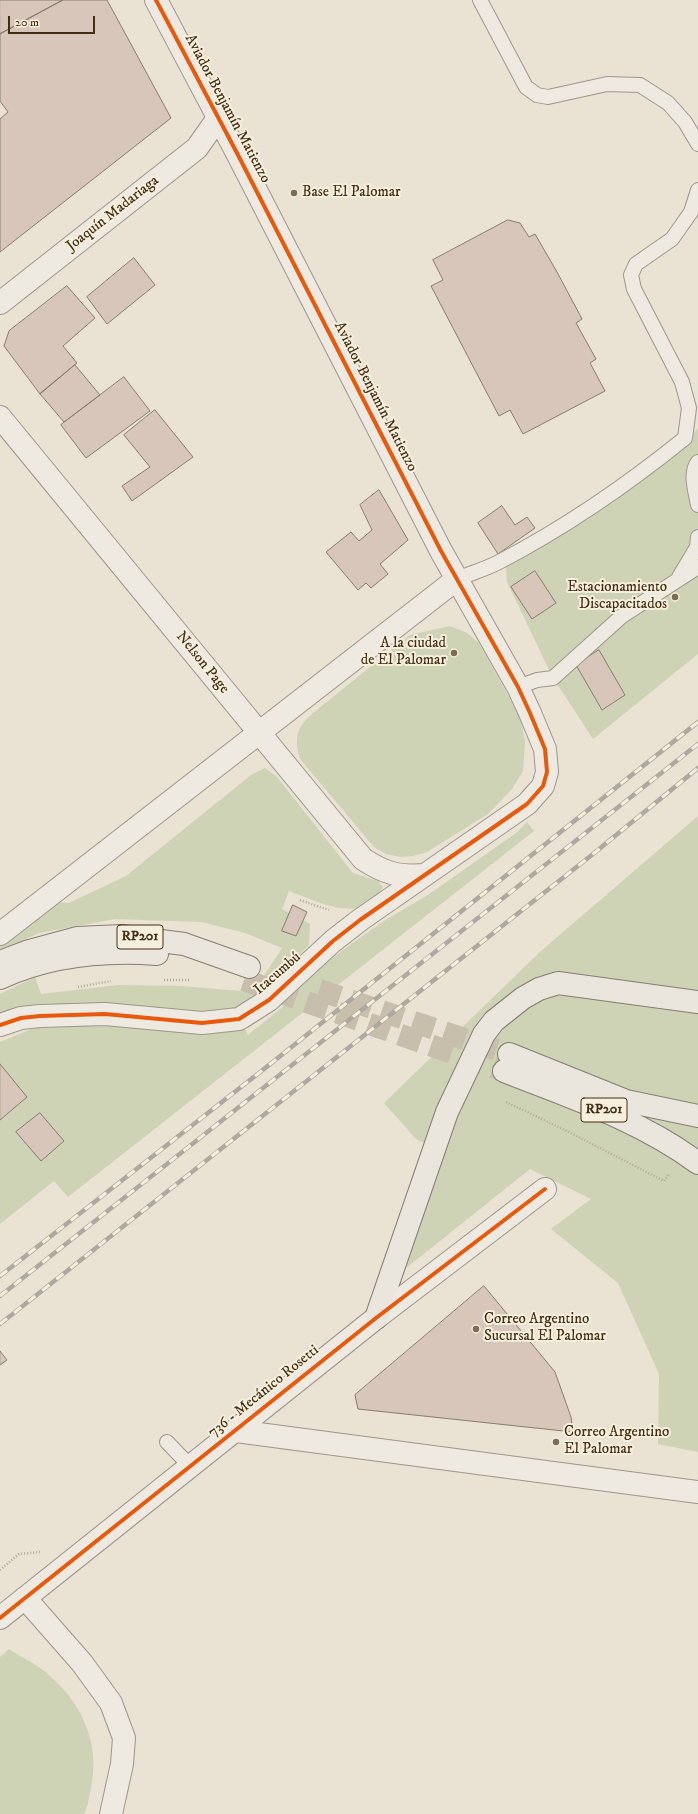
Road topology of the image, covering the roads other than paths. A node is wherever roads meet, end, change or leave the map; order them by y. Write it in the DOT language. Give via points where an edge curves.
graph roads {
  1 [pos="156,0"];
  2 [pos="480,0"];
  3 [pos="218,118"];
  4 [pos="692,120"];
  5 [pos="698,144"];
  6 [pos="698,190"];
  7 [pos="0,303"];
  8 [pos="0,417"];
  9 [pos="698,462"];
  10 [pos="698,505"];
  11 [pos="698,537"];
  12 [pos="698,567"];
  13 [pos="457,579"];
  14 [pos="676,581"];
  15 [pos="518,687"];
  16 [pos="259,733"];
  17 [pos="527,804"];
  18 [pos="424,875"];
  19 [pos="0,934"];
  20 [pos="0,962"];
  21 [pos="0,978"];
  22 [pos="698,1002"];
  23 [pos="0,1025"];
  24 [pos="698,1116"];
  25 [pos="698,1163"];
  26 [pos="545,1189"];
  27 [pos="376,1318"];
  28 [pos="236,1431"];
  29 [pos="167,1442"];
  30 [pos="190,1466"];
  31 [pos="698,1492"];
  32 [pos="25,1598"];
  33 [pos="0,1618"];
  34 [pos="111,1814"];
  1 -- 3 [label="street, Aviador Benjamín Matienzo"];
  2 -- 4 [label="lane" via="526,87 537,95 548,97 607,84 640,85"];
  3 -- 7 [label="street, Joaquín Madariaga" via="197,148"];
  3 -- 13 [label="street, Aviador Benjamín Matienzo"];
  4 -- 5 [label="lane"];
  6 -- 13 [label="lane" via="691,212 672,239 636,264 631,275 634,290 682,382 689,408 685,438 574,519 498,562"];
  8 -- 16 [label="street, Nelson Page"];
  9 -- 10 [label="lane" via="694,484"];
  11 -- 14 [label="lane" via="696,547"];
  12 -- 14 [label="lane"];
  13 -- 15 [label="street, Aviador Benjamín Matienzo"];
  13 -- 16 [label="street"];
  14 -- 15 [label="lane" via="622,616 553,678 537,680"];
  15 -- 17 [label="street, Aviador Benjamín Matienzo" via="547,758 543,786"];
  16 -- 18 [label="street, Nelson Page" via="362,859 387,872 405,876"];
  16 -- 19 [label="street"];
  17 -- 18 [label="street, Itacumbú"];
  18 -- 23 [label="street, Itacumbú" via="333,941 269,1000 239,1019 202,1024 90,1014 21,1018"];
  20 -- 21 [label="main road, RP201" via="77,938 122,936 184,944 247,974 163,954 128,952 85,953 48,960"];
  22 -- 27 [label="main road" via="558,983 523,998 494,1021 476,1049 447,1112"];
  24 -- 25 [label="main road, RP201" via="626,1101 507,1062 656,1135"];
  26 -- 27 [label="street, 736 - Mecánico Rosetti"];
  27 -- 28 [label="street, 736 - Mecánico Rosetti"];
  28 -- 30 [label="street, 736 - Mecánico Rosetti"];
  28 -- 31 [label="street"];
  29 -- 30 [label="lane"];
  30 -- 32 [label="street, 736 - Mecánico Rosetti"];
  32 -- 33 [label="street, 736 - Mecánico Rosetti"];
  32 -- 34 [label="street" via="82,1663 111,1703 124,1738 122,1764"];
}
